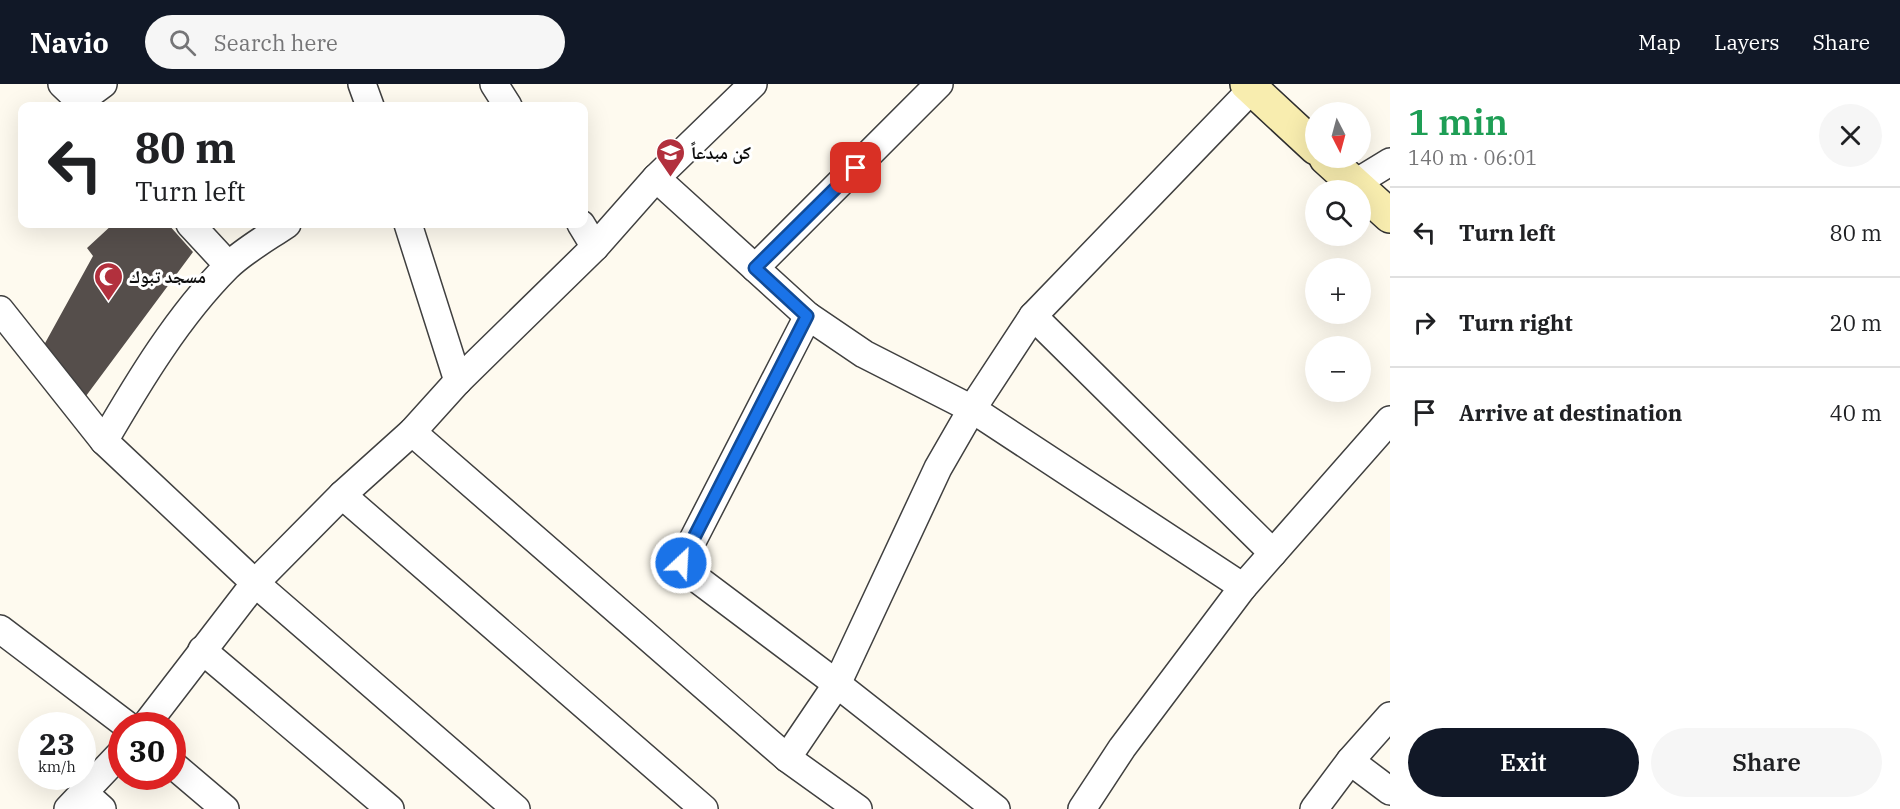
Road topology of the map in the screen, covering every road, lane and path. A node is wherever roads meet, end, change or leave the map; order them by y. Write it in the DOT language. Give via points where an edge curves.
graph roads {
  1 [pos="103,84"];
  2 [pos="362,84"];
  3 [pos="494,84"];
  4 [pos="753,84"];
  5 [pos="939,84"];
  6 [pos="1250,86"];
  7 [pos="76,97"];
  8 [pos="369,102"];
  9 [pos="505,102"];
  10 [pos="1305,138"];
  11 [pos="1390,162"];
  12 [pos="1337,168"];
  13 [pos="656,178"];
  14 [pos="1350,180"];
  15 [pos="1361,180"];
  16 [pos="1371,199"];
  17 [pos="1390,216"];
  18 [pos="194,228"];
  19 [pos="281,228"];
  20 [pos="409,228"];
  21 [pos="583,228"];
  22 [pos="595,247"];
  23 [pos="228,266"];
  24 [pos="755,268"];
  25 [pos="0,310"];
  26 [pos="807,316"];
  27 [pos="1033,316"];
  28 [pos="458,381"];
  29 [pos="972,410"];
  30 [pos="1390,420"];
  31 [pos="412,432"];
  32 [pos="104,441"];
  33 [pos="342,495"];
  34 [pos="1273,553"];
  35 [pos="255,583"];
  36 [pos="1243,587"];
  37 [pos="5,642"];
  38 [pos="202,650"];
  39 [pos="837,684"];
  40 [pos="108,712"];
  41 [pos="156,712"];
  42 [pos="1390,716"];
  43 [pos="787,758"];
  44 [pos="1350,761"];
  45 [pos="108,771"];
  46 [pos="186,776"];
  47 [pos="1390,791"];
  48 [pos="84,803"];
  49 [pos="852,808"];
  50 [pos="225,809"];
  51 [pos="390,809"];
  52 [pos="516,809"];
  53 [pos="704,809"];
  54 [pos="996,809"];
  55 [pos="1082,809"];
  56 [pos="1314,809"];
  1 -- 7 [label="street"];
  2 -- 8 [label="street"];
  3 -- 9 [label="street"];
  4 -- 13 [label="street"];
  5 -- 24 [label="street"];
  6 -- 10 [label="street"];
  6 -- 27 [label="street"];
  11 -- 15 [label="street"];
  12 -- 14 [label="street"];
  13 -- 22 [label="street"];
  13 -- 24 [label="street"];
  16 -- 17 [label="street"];
  18 -- 23 [label="street"];
  19 -- 23 [label="street"];
  20 -- 28 [label="street"];
  21 -- 22 [label="street"];
  22 -- 28 [label="street"];
  23 -- 32 [label="street" via="187,314"];
  24 -- 26 [label="street"];
  25 -- 32 [label="street"];
  26 -- 29 [label="street" via="864,354"];
  26 -- 39 [label="street" via="681,563"];
  27 -- 29 [label="street"];
  27 -- 34 [label="street"];
  28 -- 31 [label="street"];
  29 -- 36 [label="street"];
  29 -- 39 [label="street" via="938,468"];
  30 -- 34 [label="street"];
  31 -- 33 [label="street"];
  31 -- 43 [label="street"];
  32 -- 35 [label="street"];
  33 -- 35 [label="street"];
  33 -- 53 [label="street"];
  34 -- 36 [label="street"];
  35 -- 38 [label="street"];
  35 -- 52 [label="street"];
  36 -- 55 [label="street" via="1122,748"];
  37 -- 40 [label="street"];
  38 -- 41 [label="street"];
  38 -- 51 [label="street"];
  39 -- 43 [label="street"];
  39 -- 54 [label="street"];
  42 -- 44 [label="street"];
  43 -- 49 [label="street"];
  44 -- 47 [label="street"];
  44 -- 56 [label="street"];
  45 -- 48 [label="street"];
  46 -- 50 [label="street"];
}
